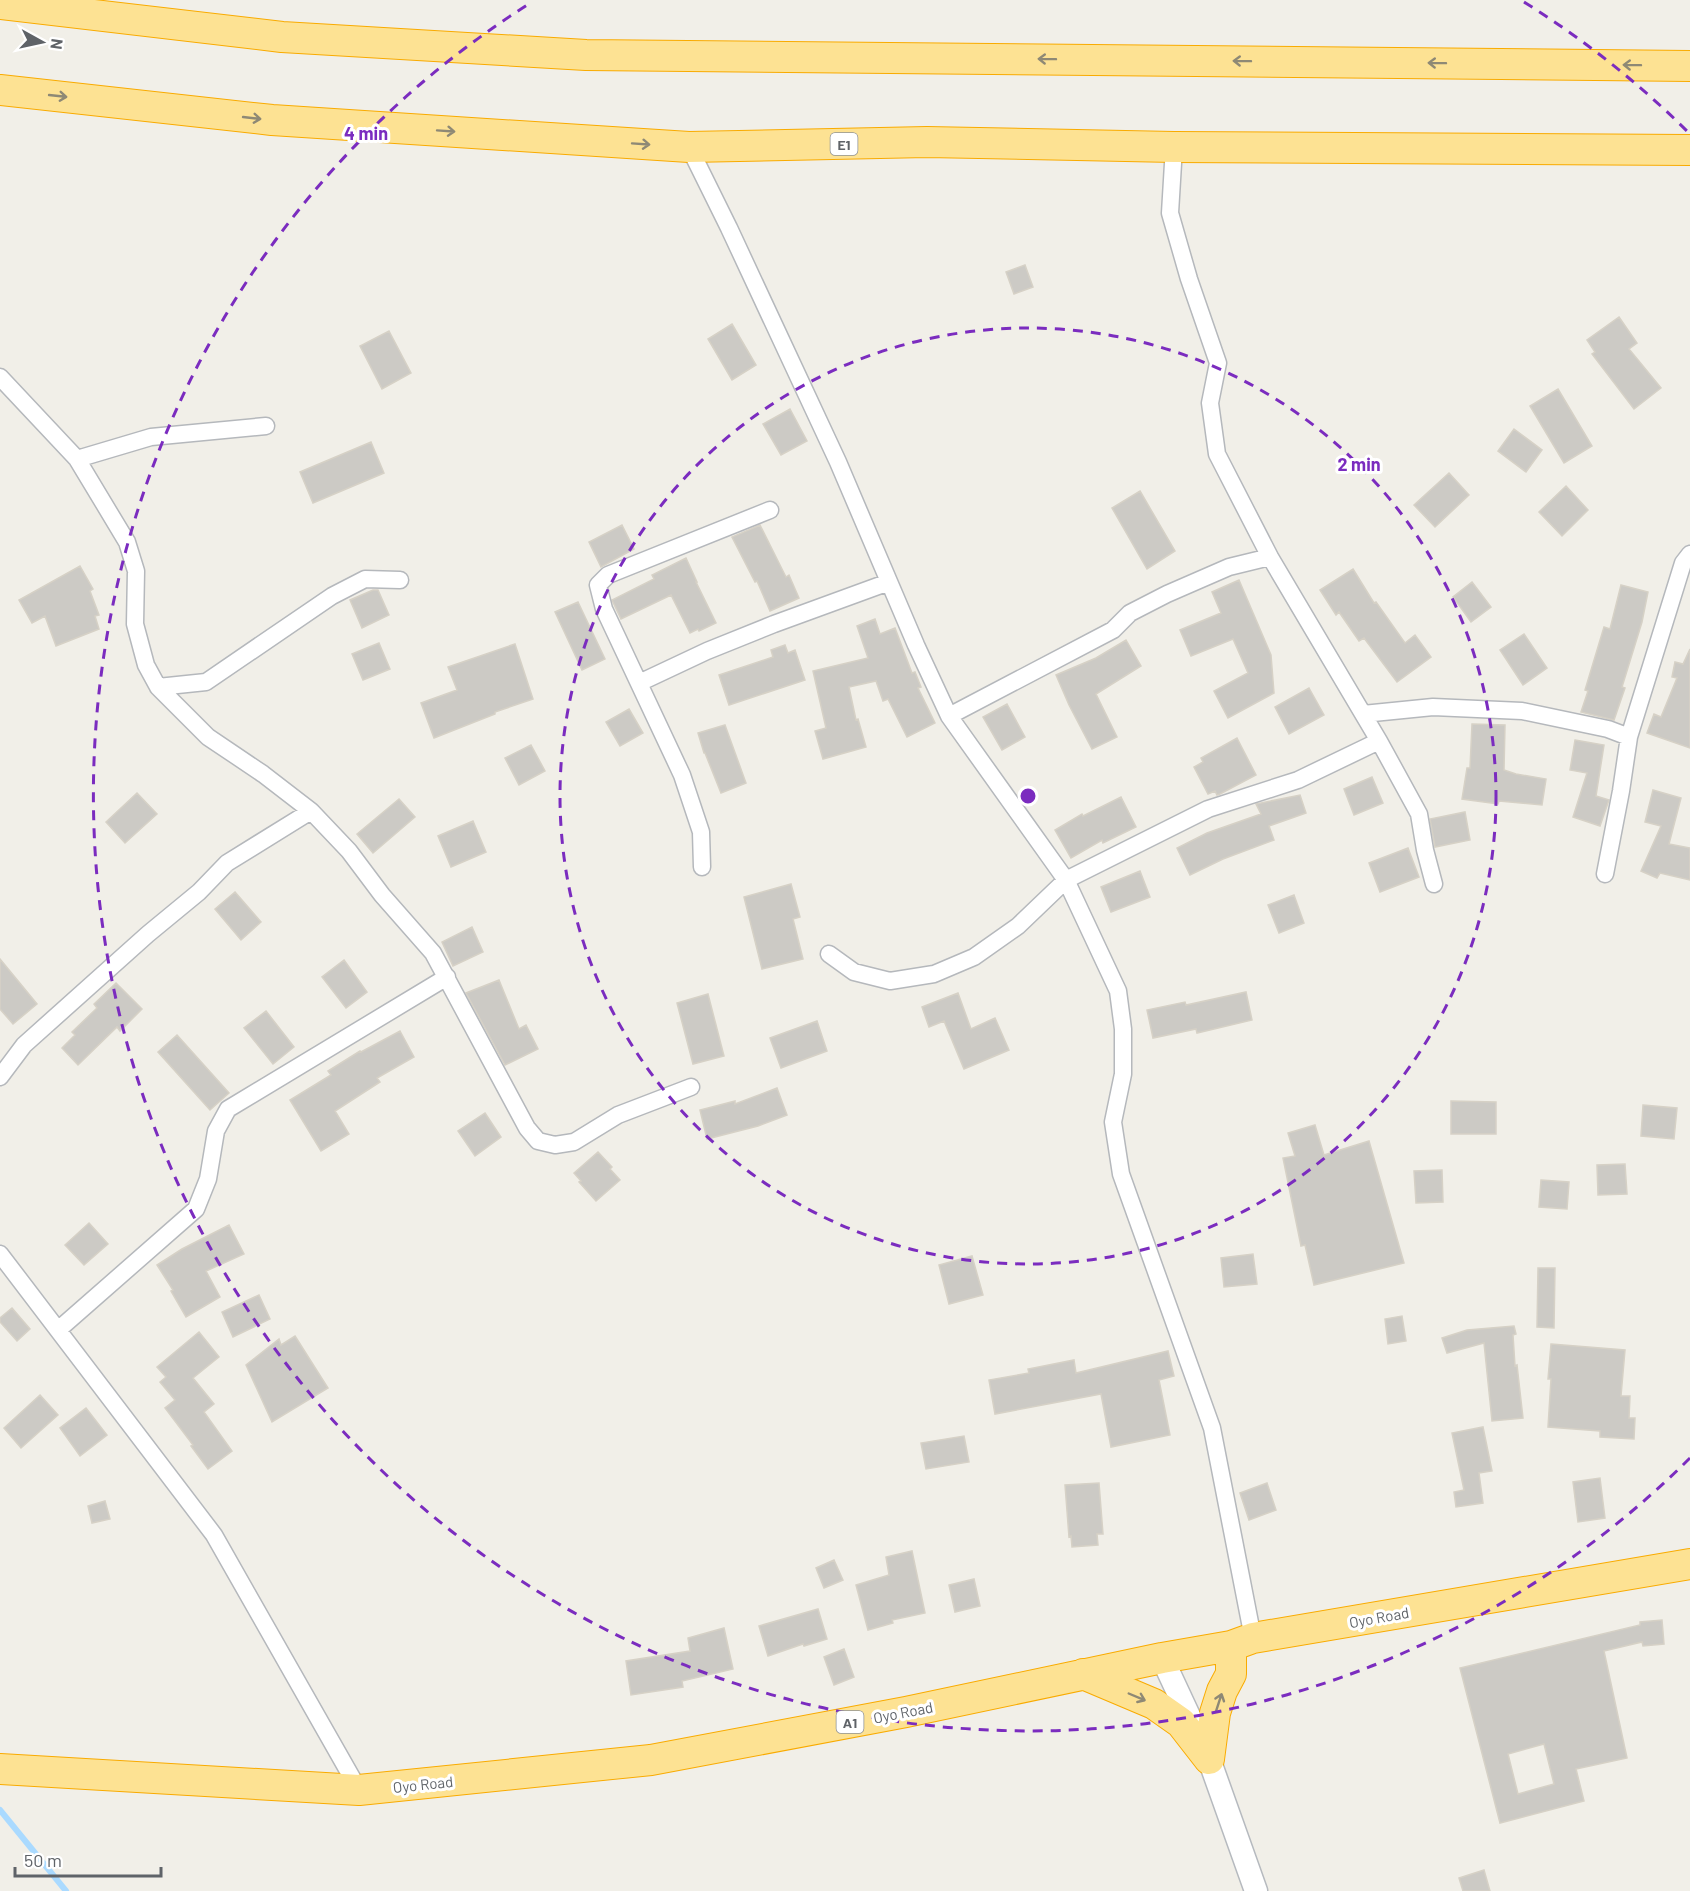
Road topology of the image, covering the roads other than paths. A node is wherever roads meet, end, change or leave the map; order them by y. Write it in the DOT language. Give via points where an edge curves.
graph roads {
  1 [pos="0,4"];
  2 [pos="1690,66"];
  3 [pos="0,90"];
  4 [pos="689,147"];
  5 [pos="1174,147"];
  6 [pos="1690,150"];
  7 [pos="0,377"];
  8 [pos="266,426"];
  9 [pos="77,459"];
  10 [pos="770,510"];
  11 [pos="1690,554"];
  12 [pos="1270,557"];
  13 [pos="400,580"];
  14 [pos="889,582"];
  15 [pos="639,683"];
  16 [pos="158,687"];
  17 [pos="1363,714"];
  18 [pos="949,716"];
  19 [pos="1629,738"];
  20 [pos="1379,741"];
  21 [pos="311,811"];
  22 [pos="702,867"];
  23 [pos="1605,874"];
  24 [pos="1066,880"];
  25 [pos="1434,884"];
  26 [pos="829,954"];
  27 [pos="447,976"];
  28 [pos="0,1077"];
  29 [pos="692,1087"];
  30 [pos="0,1254"];
  31 [pos="58,1330"];
  32 [pos="1690,1564"];
  33 [pos="1242,1642"];
  34 [pos="1162,1658"];
  35 [pos="1083,1674"];
  36 [pos="1209,1759"];
  37 [pos="0,1768"];
  38 [pos="359,1790"];
  39 [pos="1256,1891"];
  2 -- 1 [label="highway, one-way" via="586,55 282,37"];
  3 -- 4 [label="highway, E1, one-way" via="272,120"];
  4 -- 5 [label="highway, E1" via="927,142"];
  4 -- 14 [label="street" via="833,451"];
  5 -- 6 [label="highway, E1"];
  5 -- 12 [label="street" via="1170,213 1218,363 1210,403 1217,454"];
  7 -- 9 [label="street"];
  8 -- 9 [label="street" via="152,437"];
  9 -- 16 [label="street" via="127,542 136,571 135,624 146,665"];
  10 -- 15 [label="street" via="608,576 598,585 604,609"];
  11 -- 19 [label="street" via="1683,563"];
  12 -- 17 [label="street"];
  12 -- 18 [label="street" via="1229,567 1167,594 1130,613 1113,630"];
  13 -- 16 [label="street" via="365,579 332,596 206,682"];
  14 -- 15 [label="street" via="707,651"];
  14 -- 18 [label="street"];
  15 -- 22 [label="street" via="682,775 701,832"];
  16 -- 21 [label="street" via="208,736"];
  17 -- 19 [label="street" via="1433,707 1522,711 1608,729"];
  17 -- 20 [label="street"];
  18 -- 24 [label="street"];
  19 -- 23 [label="street"];
  20 -- 24 [label="street" via="1298,780 1208,809"];
  20 -- 25 [label="street" via="1419,814"];
  21 -- 27 [label="street" via="349,851 433,953"];
  21 -- 28 [label="street" via="227,863 24,1045"];
  24 -- 26 [label="street" via="1018,926 974,957 934,974 890,981 854,972"];
  24 -- 33 [label="street" via="1118,991 1124,1074 1113,1122 1121,1174 1212,1428"];
  27 -- 29 [label="street" via="527,1128 538,1141 555,1145 574,1142 618,1115"];
  27 -- 31 [label="street" via="228,1109 216,1131 207,1179 196,1209"];
  30 -- 31 [label="street"];
  31 -- 38 [label="street" via="214,1535"];
  32 -- 33 [label="highway, Oyo Road / A1"];
  33 -- 34 [label="highway, Oyo Road / A1"];
  36 -- 33 [label="highway, one-way" via="1215,1713"];
  34 -- 35 [label="highway, Oyo Road / A1"];
  34 -- 36 [label="street"];
  35 -- 36 [label="highway, one-way" via="1154,1704 1181,1723"];
  35 -- 38 [label="highway, Oyo Road / A1" via="651,1760"];
  36 -- 39 [label="street"];
  37 -- 38 [label="highway, Oyo Road / A1"];
}
